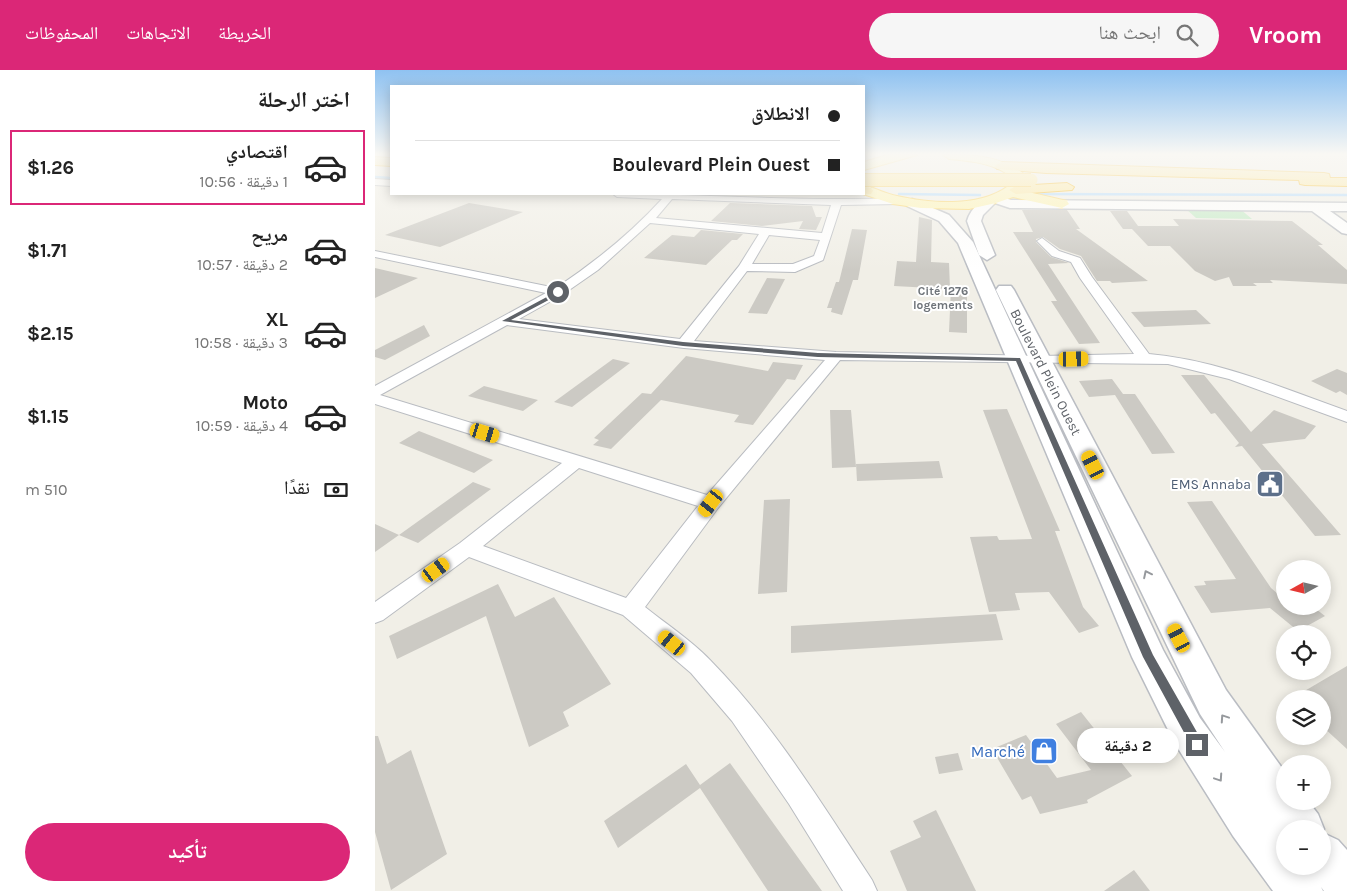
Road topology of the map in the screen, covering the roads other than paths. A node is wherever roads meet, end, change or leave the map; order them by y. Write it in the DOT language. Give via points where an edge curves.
graph roads {
  1 [pos="891,193"];
  2 [pos="1018,193"];
  3 [pos="643,195"];
  4 [pos="1004,195"];
  5 [pos="669,196"];
  6 [pos="837,202"];
  7 [pos="906,202"];
  8 [pos="1062,204"];
  9 [pos="1314,206"];
  10 [pos="1347,207"];
  11 [pos="648,220"];
  12 [pos="1347,230"];
  13 [pos="765,232"];
  14 [pos="827,237"];
  15 [pos="1041,242"];
  16 [pos="375,254"];
  17 [pos="743,267"];
  18 [pos="558,292"];
  19 [pos="505,321"];
  20 [pos="683,344"];
  21 [pos="836,356"];
  22 [pos="1144,358"];
  23 [pos="1029,360"];
  24 [pos="377,391"];
  25 [pos="1347,417"];
  26 [pos="576,461"];
  27 [pos="711,503"];
  28 [pos="467,548"];
  29 [pos="631,609"];
  30 [pos="375,614"];
  31 [pos="1296,820"];
  32 [pos="1331,865"];
  33 [pos="1347,884"];
  34 [pos="861,891"];
  35 [pos="1300,891"];
  1 -- 7 [label="main road"];
  2 -- 4 [label="highway"];
  3 -- 5 [label="street"];
  4 -- 7 [label="main road" via="953,205"];
  4 -- 8 [label="main road"];
  4 -- 23 [label="main road, Boulevard Plein Ouest" via="976,214 973,221"];
  5 -- 6 [label="street"];
  5 -- 11 [label="street"];
  6 -- 7 [label="street"];
  6 -- 14 [label="street"];
  7 -- 23 [label="main road, Boulevard Plein Ouest" via="944,218 965,242"];
  8 -- 9 [label="main road"];
  9 -- 10 [label="main road"];
  9 -- 12 [label="main road"];
  11 -- 13 [label="street"];
  11 -- 18 [label="street" via="594,268"];
  13 -- 14 [label="street"];
  13 -- 17 [label="street"];
  14 -- 17 [label="street" via="819,258 813,263 784,269"];
  15 -- 22 [label="street" via="1056,254 1076,260"];
  16 -- 18 [label="street"];
  17 -- 20 [label="street"];
  18 -- 19 [label="street"];
  19 -- 20 [label="street"];
  19 -- 24 [label="street"];
  20 -- 21 [label="street"];
  21 -- 23 [label="street"];
  21 -- 27 [label="street"];
  22 -- 23 [label="street"];
  22 -- 25 [label="street" via="1192,364 1234,375"];
  31 -- 23 [label="main road, Boulevard Plein Ouest, one-way" via="1213,702"];
  23 -- 35 [label="main road, Boulevard Plein Ouest, one-way" via="1149,657 1187,730"];
  24 -- 26 [label="street"];
  26 -- 27 [label="street"];
  26 -- 28 [label="street"];
  27 -- 29 [label="street"];
  28 -- 29 [label="street"];
  28 -- 30 [label="street"];
  29 -- 34 [label="street" via="721,687 799,794"];
  32 -- 33 [label="main road"];
}
